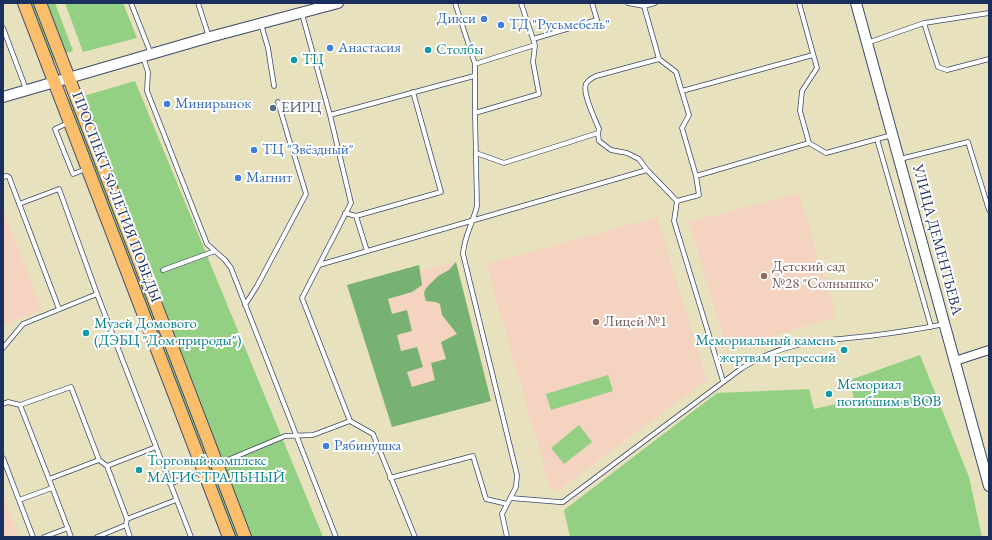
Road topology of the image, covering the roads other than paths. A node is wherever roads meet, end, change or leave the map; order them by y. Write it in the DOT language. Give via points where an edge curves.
graph roads {
  1 [pos="24,3"];
  2 [pos="40,3"];
  3 [pos="131,3"];
  4 [pos="198,3"];
  5 [pos="338,3"];
  6 [pos="455,3"];
  7 [pos="521,3"];
  8 [pos="592,3"];
  9 [pos="628,3"];
  10 [pos="655,3"];
  11 [pos="799,3"];
  12 [pos="856,3"];
  13 [pos="644,6"];
  14 [pos="302,13"];
  15 [pos="989,13"];
  16 [pos="924,23"];
  17 [pos="261,24"];
  18 [pos="3,28"];
  19 [pos="210,37"];
  20 [pos="533,39"];
  21 [pos="867,43"];
  22 [pos="535,45"];
  23 [pos="814,55"];
  24 [pos="147,56"];
  25 [pos="659,59"];
  26 [pos="989,59"];
  27 [pos="475,64"];
  28 [pos="474,76"];
  29 [pos="68,77"];
  30 [pos="54,82"];
  31 [pos="274,86"];
  32 [pos="26,90"];
  33 [pos="682,90"];
  34 [pos="413,92"];
  35 [pos="3,97"];
  36 [pos="278,102"];
  37 [pos="474,114"];
  38 [pos="330,115"];
  39 [pos="71,122"];
  40 [pos="598,133"];
  41 [pos="893,135"];
  42 [pos="877,139"];
  43 [pos="809,143"];
  44 [pos="291,146"];
  45 [pos="293,151"];
  46 [pos="476,153"];
  47 [pos="899,159"];
  48 [pos="88,168"];
  49 [pos="647,170"];
  50 [pos="696,176"];
  51 [pos="3,177"];
  52 [pos="677,201"];
  53 [pos="19,204"];
  54 [pos="989,210"];
  55 [pos="345,213"];
  56 [pos="356,216"];
  57 [pos="474,220"];
  58 [pos="216,251"];
  59 [pos="367,251"];
  60 [pos="319,265"];
  61 [pos="163,270"];
  62 [pos="97,294"];
  63 [pos="245,305"];
  64 [pos="59,309"];
  65 [pos="945,324"];
  66 [pos="931,327"];
  67 [pos="3,348"];
  68 [pos="989,350"];
  69 [pos="956,361"];
  70 [pos="723,381"];
  71 [pos="3,404"];
  72 [pos="20,405"];
  73 [pos="350,421"];
  74 [pos="296,435"];
  75 [pos="156,448"];
  76 [pos="3,458"];
  77 [pos="99,460"];
  78 [pos="217,464"];
  79 [pos="107,466"];
  80 [pos="203,470"];
  81 [pos="390,478"];
  82 [pos="49,479"];
  83 [pos="170,484"];
  84 [pos="989,486"];
  85 [pos="52,488"];
  86 [pos="511,498"];
  87 [pos="19,500"];
  88 [pos="176,500"];
  89 [pos="507,504"];
  90 [pos="127,519"];
  91 [pos="126,525"];
  92 [pos="68,528"];
  93 [pos="33,537"];
  94 [pos="44,537"];
  95 [pos="71,537"];
  96 [pos="97,537"];
  97 [pos="130,537"];
  98 [pos="191,537"];
  99 [pos="229,537"];
  100 [pos="244,537"];
  101 [pos="336,537"];
  102 [pos="415,537"];
  103 [pos="507,537"];
  1 -- 30 [label="main road, ПРОСПЕКТ 50-ЛЕТИЯ ПОБЕДЫ"];
  2 -- 29 [label="main road, ПРОСПЕКТ 50-ЛЕТИЯ ПОБЕДЫ"];
  3 -- 24 [label="lane"];
  4 -- 19 [label="lane"];
  5 -- 14 [label="street"];
  6 -- 27 [label="lane"];
  7 -- 20 [label="lane"];
  8 -- 20 [label="lane" via="597,20"];
  9 -- 13 [label="lane"];
  10 -- 13 [label="lane"];
  11 -- 23 [label="lane"];
  12 -- 21 [label="street, УЛИЦА ДЕМЕНТЬЕВА"];
  13 -- 25 [label="lane"];
  14 -- 17 [label="street"];
  14 -- 38 [label="lane"];
  15 -- 16 [label="lane"];
  16 -- 21 [label="lane"];
  16 -- 26 [label="lane" via="938,67 947,70"];
  17 -- 19 [label="street"];
  17 -- 31 [label="lane"];
  18 -- 32 [label="lane"];
  19 -- 24 [label="street"];
  20 -- 22 [label="lane"];
  21 -- 41 [label="street, УЛИЦА ДЕМЕНТЬЕВА"];
  22 -- 27 [label="lane"];
  22 -- 37 [label="lane" via="533,62 538,94"];
  23 -- 33 [label="lane"];
  23 -- 43 [label="lane" via="817,68 802,91 800,111"];
  24 -- 29 [label="street"];
  24 -- 58 [label="lane" via="147,91 207,244"];
  25 -- 33 [label="lane" via="676,72"];
  25 -- 40 [label="lane" via="596,76 588,81 585,86 587,97 599,128"];
  27 -- 28 [label="lane"];
  28 -- 34 [label="lane"];
  28 -- 37 [label="lane"];
  29 -- 30 [label="street"];
  29 -- 78 [label="main road, ПРОСПЕКТ 50-ЛЕТИЯ ПОБЕДЫ"];
  30 -- 32 [label="street"];
  30 -- 39 [label="main road, ПРОСПЕКТ 50-ЛЕТИЯ ПОБЕДЫ"];
  32 -- 35 [label="street"];
  33 -- 50 [label="lane" via="689,115 682,128"];
  34 -- 38 [label="lane"];
  34 -- 56 [label="lane" via="441,192"];
  36 -- 44 [label="lane"];
  37 -- 46 [label="lane"];
  38 -- 55 [label="lane" via="351,203"];
  39 -- 48 [label="main road, ПРОСПЕКТ 50-ЛЕТИЯ ПОБЕДЫ"];
  39 -- 48 [label="lane" via="55,129 73,174"];
  40 -- 46 [label="lane" via="504,163"];
  40 -- 49 [label="lane" via="599,142 611,150 627,153 639,159"];
  41 -- 42 [label="lane"];
  41 -- 47 [label="street, УЛИЦА ДЕМЕНТЬЕВА"];
  42 -- 43 [label="lane" via="826,153"];
  42 -- 66 [label="lane"];
  43 -- 50 [label="lane"];
  45 -- 63 [label="lane" via="306,194"];
  46 -- 57 [label="lane" via="477,206"];
  47 -- 54 [label="lane" via="968,142"];
  47 -- 65 [label="street, УЛИЦА ДЕМЕНТЬЕВА"];
  48 -- 80 [label="main road, ПРОСПЕКТ 50-ЛЕТИЯ ПОБЕДЫ"];
  49 -- 52 [label="lane"];
  49 -- 57 [label="lane"];
  50 -- 52 [label="lane" via="699,195"];
  51 -- 53 [label="lane" via="9,177"];
  52 -- 70 [label="lane" via="674,221"];
  53 -- 62 [label="lane" via="59,189"];
  53 -- 64 [label="lane"];
  55 -- 56 [label="lane"];
  55 -- 60 [label="lane"];
  56 -- 59 [label="lane"];
  57 -- 59 [label="lane"];
  57 -- 86 [label="lane" via="467,233 463,254 517,475 516,488"];
  58 -- 61 [label="lane"];
  58 -- 63 [label="lane" via="231,268"];
  59 -- 60 [label="lane"];
  60 -- 73 [label="lane" via="302,298"];
  62 -- 64 [label="lane"];
  62 -- 75 [label="lane"];
  63 -- 74 [label="lane"];
  64 -- 67 [label="lane" via="23,324"];
  65 -- 66 [label="lane"];
  65 -- 69 [label="street, УЛИЦА ДЕМЕНТЬЕВА"];
  66 -- 70 [label="lane" via="907,332 824,340 785,348 756,359"];
  68 -- 69 [label="street"];
  69 -- 84 [label="street, УЛИЦА ДЕМЕНТЬЕВА"];
  70 -- 86 [label="lane" via="563,502"];
  71 -- 72 [label="lane" via="8,402"];
  72 -- 77 [label="lane" via="71,386"];
  72 -- 82 [label="lane"];
  73 -- 74 [label="lane" via="313,435"];
  73 -- 81 [label="lane" via="373,434"];
  74 -- 78 [label="lane" via="285,436"];
  74 -- 101 [label="lane"];
  75 -- 79 [label="lane"];
  75 -- 83 [label="lane"];
  76 -- 87 [label="lane"];
  77 -- 79 [label="lane"];
  77 -- 82 [label="lane"];
  78 -- 100 [label="main road, ПРОСПЕКТ 50-ЛЕТИЯ ПОБЕДЫ"];
  79 -- 90 [label="lane"];
  80 -- 83 [label="lane"];
  80 -- 99 [label="main road, ПРОСПЕКТ 50-ЛЕТИЯ ПОБЕДЫ"];
  81 -- 89 [label="lane" via="473,456 486,499"];
  81 -- 102 [label="lane"];
  82 -- 85 [label="lane"];
  83 -- 88 [label="lane"];
  85 -- 87 [label="lane"];
  85 -- 92 [label="lane"];
  86 -- 89 [label="lane"];
  87 -- 93 [label="lane"];
  88 -- 90 [label="lane"];
  88 -- 98 [label="lane"];
  89 -- 103 [label="lane" via="502,514"];
  90 -- 91 [label="lane"];
  91 -- 96 [label="lane"];
  91 -- 97 [label="lane"];
  92 -- 94 [label="lane"];
  92 -- 95 [label="lane"];
}
